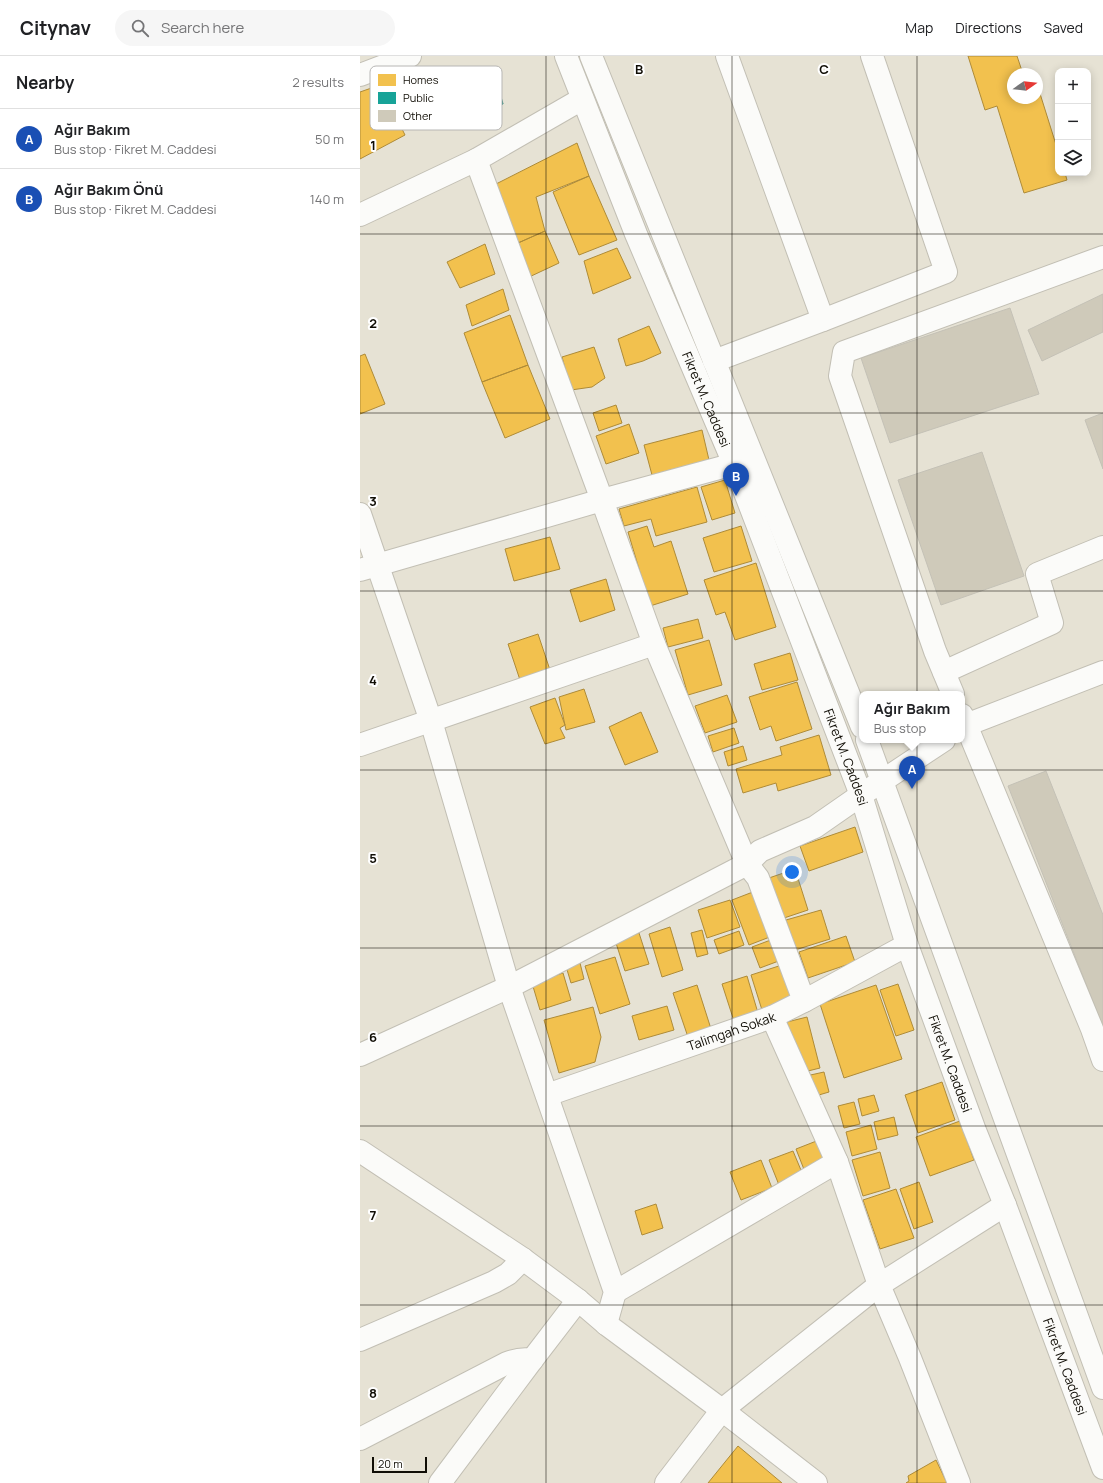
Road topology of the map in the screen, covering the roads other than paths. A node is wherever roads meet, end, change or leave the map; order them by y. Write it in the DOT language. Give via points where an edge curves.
graph roads {
  1 [pos="410,56"];
  2 [pos="566,56"];
  3 [pos="591,56"];
  4 [pos="727,56"];
  5 [pos="872,56"];
  6 [pos="384,66"];
  7 [pos="370,71"];
  8 [pos="360,75"];
  9 [pos="582,99"];
  10 [pos="476,160"];
  11 [pos="360,215"];
  12 [pos="1103,256"];
  13 [pos="823,320"];
  14 [pos="714,361"];
  15 [pos="734,464"];
  16 [pos="602,500"];
  17 [pos="360,514"];
  18 [pos="1103,547"];
  19 [pos="368,568"];
  20 [pos="654,644"];
  21 [pos="944,672"];
  22 [pos="1103,672"];
  23 [pos="952,691"];
  24 [pos="859,720"];
  25 [pos="431,721"];
  26 [pos="965,723"];
  27 [pos="965,725"];
  28 [pos="868,743"];
  29 [pos="939,743"];
  30 [pos="360,745"];
  31 [pos="883,780"];
  32 [pos="860,795"];
  33 [pos="747,864"];
  34 [pos="907,945"];
  35 [pos="509,987"];
  36 [pos="804,1001"];
  37 [pos="772,1017"];
  38 [pos="360,1055"];
  39 [pos="1103,1060"];
  40 [pos="547,1095"];
  41 [pos="360,1151"];
  42 [pos="837,1162"];
  43 [pos="1005,1205"];
  44 [pos="523,1259"];
  45 [pos="879,1285"];
  46 [pos="615,1292"];
  47 [pos="578,1300"];
  48 [pos="606,1324"];
  49 [pos="360,1340"];
  50 [pos="532,1360"];
  51 [pos="1103,1388"];
  52 [pos="722,1410"];
  53 [pos="360,1439"];
  54 [pos="1103,1468"];
  55 [pos="440,1483"];
  56 [pos="666,1483"];
  57 [pos="816,1483"];
  58 [pos="959,1483"];
  1 -- 6 [label="street"];
  2 -- 9 [label="street, Fikret M. Caddesi"];
  3 -- 14 [label="street"];
  4 -- 13 [label="street"];
  5 -- 13 [label="street" via="946,272"];
  7 -- 8 [label="street"];
  9 -- 10 [label="street"];
  9 -- 15 [label="street, Fikret M. Caddesi" via="636,234"];
  10 -- 11 [label="street"];
  10 -- 16 [label="street"];
  12 -- 21 [label="street" via="844,352 840,376"];
  13 -- 14 [label="street"];
  14 -- 24 [label="street"];
  15 -- 16 [label="street"];
  15 -- 32 [label="street, Fikret M. Caddesi"];
  16 -- 19 [label="street"];
  16 -- 20 [label="street"];
  17 -- 19 [label="street"];
  18 -- 21 [label="street" via="1037,574 1052,623"];
  19 -- 25 [label="street"];
  20 -- 25 [label="street"];
  20 -- 33 [label="street"];
  21 -- 23 [label="street"];
  22 -- 26 [label="street"];
  25 -- 30 [label="street"];
  25 -- 35 [label="street"];
  27 -- 39 [label="street"];
  28 -- 31 [label="street"];
  29 -- 31 [label="street"];
  31 -- 32 [label="street"];
  31 -- 51 [label="street"];
  32 -- 33 [label="street" via="815,828 760,851"];
  32 -- 34 [label="street, Fikret M. Caddesi"];
  33 -- 35 [label="street"];
  33 -- 36 [label="street" via="758,878"];
  34 -- 36 [label="street, Talimgah Sokak"];
  34 -- 43 [label="street, Fikret M. Caddesi"];
  35 -- 38 [label="street"];
  35 -- 40 [label="street"];
  36 -- 37 [label="street, Talimgah Sokak"];
  37 -- 40 [label="street, Talimgah Sokak"];
  37 -- 42 [label="street"];
  40 -- 46 [label="street"];
  41 -- 44 [label="street"];
  42 -- 45 [label="street"];
  42 -- 46 [label="street"];
  43 -- 45 [label="street"];
  43 -- 54 [label="street, Fikret M. Caddesi"];
  44 -- 47 [label="street"];
  44 -- 49 [label="street" via="508,1274 494,1282"];
  45 -- 52 [label="street"];
  45 -- 58 [label="street"];
  46 -- 48 [label="street"];
  47 -- 48 [label="street"];
  47 -- 50 [label="street"];
  48 -- 52 [label="street"];
  50 -- 53 [label="street" via="507,1363"];
  50 -- 55 [label="street"];
  52 -- 56 [label="street"];
  52 -- 57 [label="street"];
}
